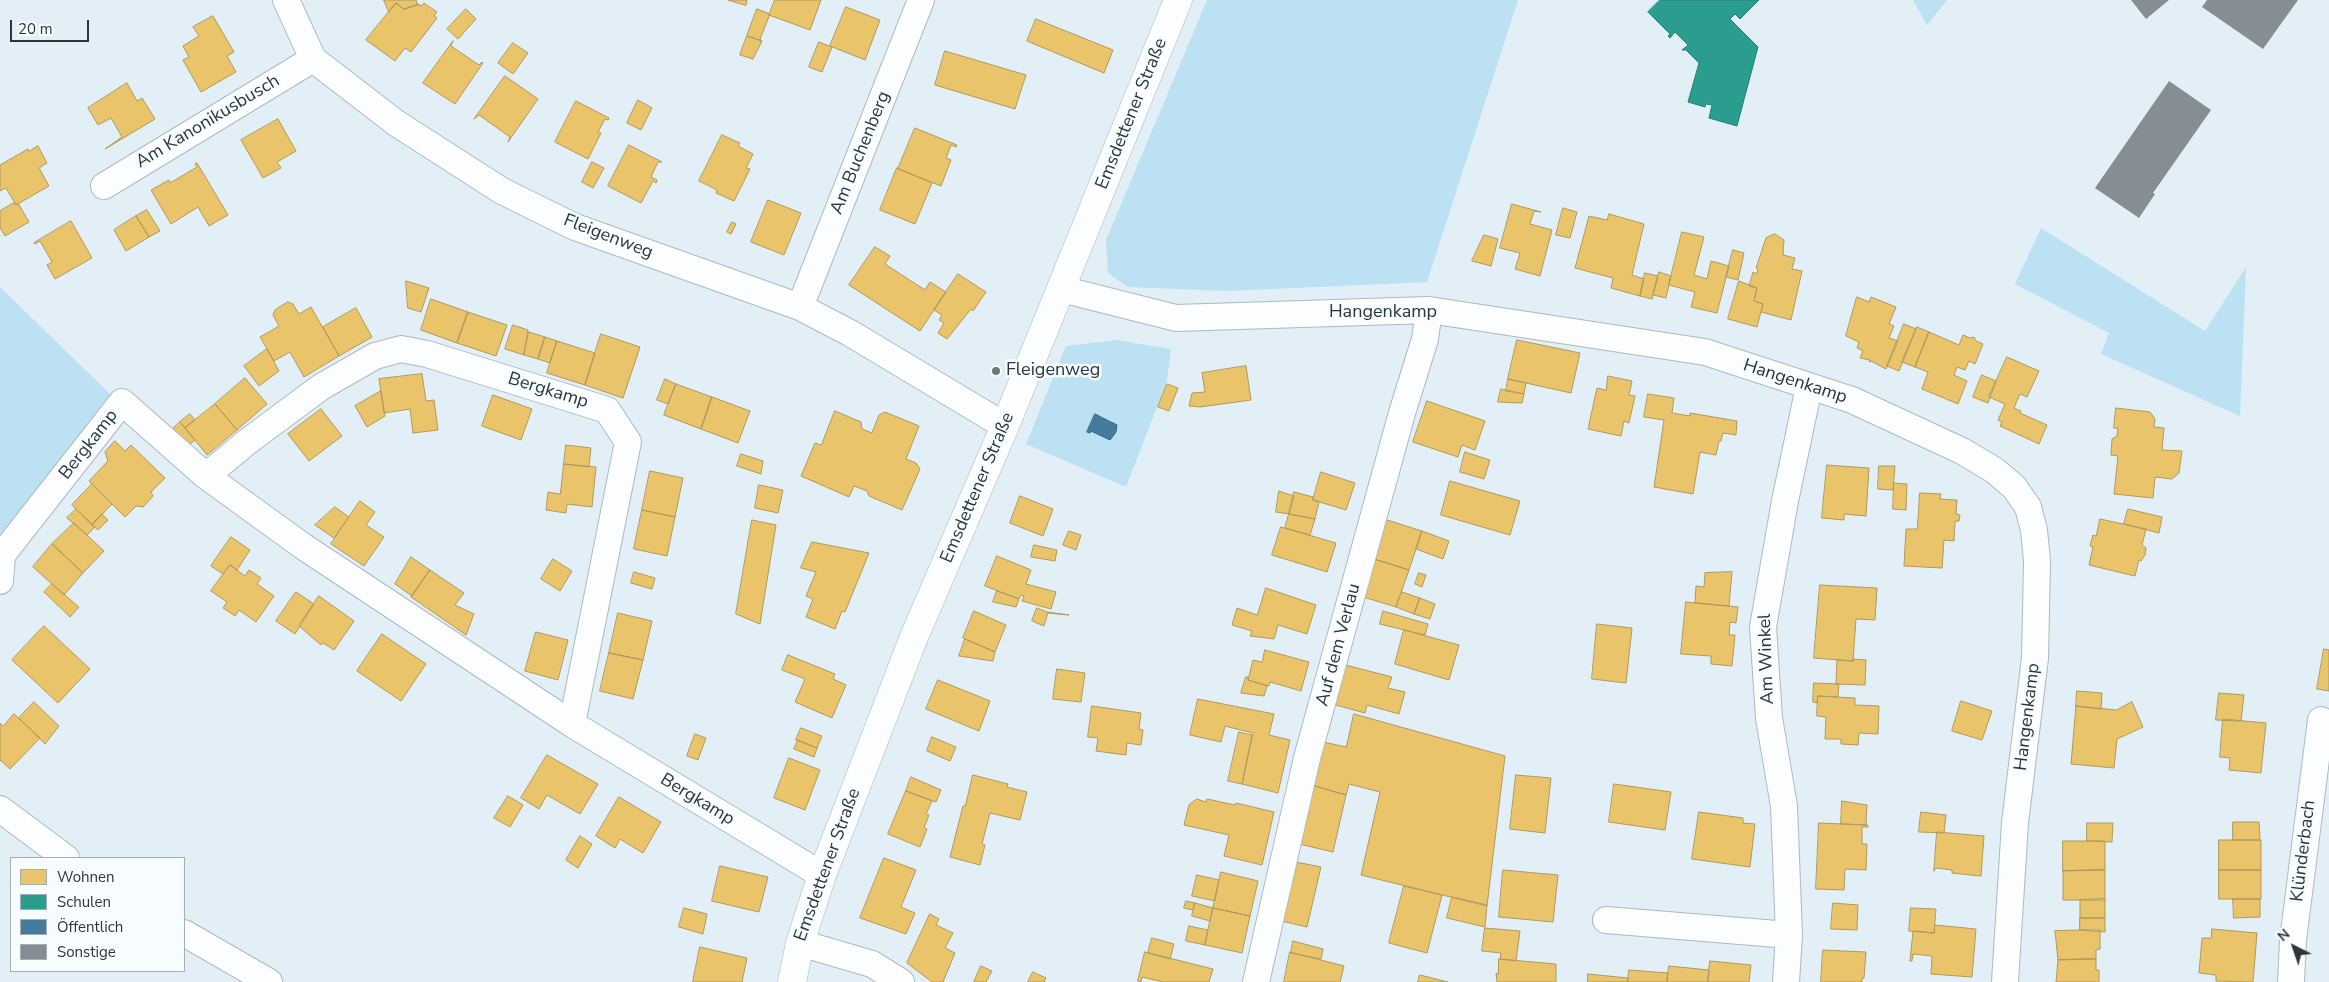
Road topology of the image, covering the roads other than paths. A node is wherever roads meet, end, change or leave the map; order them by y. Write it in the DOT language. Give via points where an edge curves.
graph roads {
  1 [pos="286,0"];
  2 [pos="921,0"];
  3 [pos="1178,0"];
  4 [pos="313,58"];
  5 [pos="104,186"];
  6 [pos="1061,289"];
  7 [pos="800,307"];
  8 [pos="1429,310"];
  9 [pos="1809,387"];
  10 [pos="1005,426"];
  11 [pos="206,476"];
  12 [pos="0,581"];
  13 [pos="2321,720"];
  14 [pos="572,724"];
  15 [pos="0,809"];
  16 [pos="65,857"];
  17 [pos="822,875"];
  18 [pos="1606,920"];
  19 [pos="185,934"];
  20 [pos="1789,935"];
  21 [pos="800,944"];
  22 [pos="268,982"];
  23 [pos="792,982"];
  24 [pos="901,982"];
  25 [pos="1256,982"];
  26 [pos="1786,982"];
  27 [pos="2005,982"];
  28 [pos="2291,982"];
  1 -- 4 [label="street, Fleigenweg"];
  2 -- 7 [label="street, Am Buchenberg"];
  3 -- 6 [label="main road, Emsdettener Straße"];
  4 -- 5 [label="street, Am Kanonikusbusch"];
  4 -- 7 [label="street, Fleigenweg" via="396,123 502,191 575,227"];
  6 -- 8 [label="street, Hangenkamp" via="1176,318"];
  6 -- 10 [label="main road, Emsdettener Straße"];
  7 -- 10 [label="street, Fleigenweg" via="850,333"];
  8 -- 9 [label="street, Hangenkamp" via="1705,352"];
  8 -- 25 [label="street, Auf dem Verlau" via="1425,339 1307,758"];
  9 -- 20 [label="street, Am Winkel" via="1762,627 1769,718 1784,806"];
  9 -- 27 [label="street, Hangenkamp" via="1852,400 1962,451 1994,470 2014,487 2028,507 2037,561 2035,658 2015,823"];
  10 -- 17 [label="main road, Emsdettener Straße" via="914,638"];
  11 -- 12 [label="street, Bergkamp" via="122,402 2,555"];
  11 -- 14 [label="street, Bergkamp" via="328,563"];
  11 -- 14 [label="street, Bergkamp" via="320,387 375,356 401,349 427,354 608,410 628,442"];
  13 -- 28 [label="street, Klünderbach" via="2293,940"];
  14 -- 17 [label="street, Bergkamp"];
  15 -- 16 [label="street"];
  17 -- 21 [label="main road, Emsdettener Straße"];
  18 -- 20 [label="street"];
  19 -- 22 [label="street"];
  20 -- 26 [label="street, Am Winkel"];
  21 -- 23 [label="main road, Emsdettener Straße"];
  21 -- 24 [label="street" via="872,964"];
}
